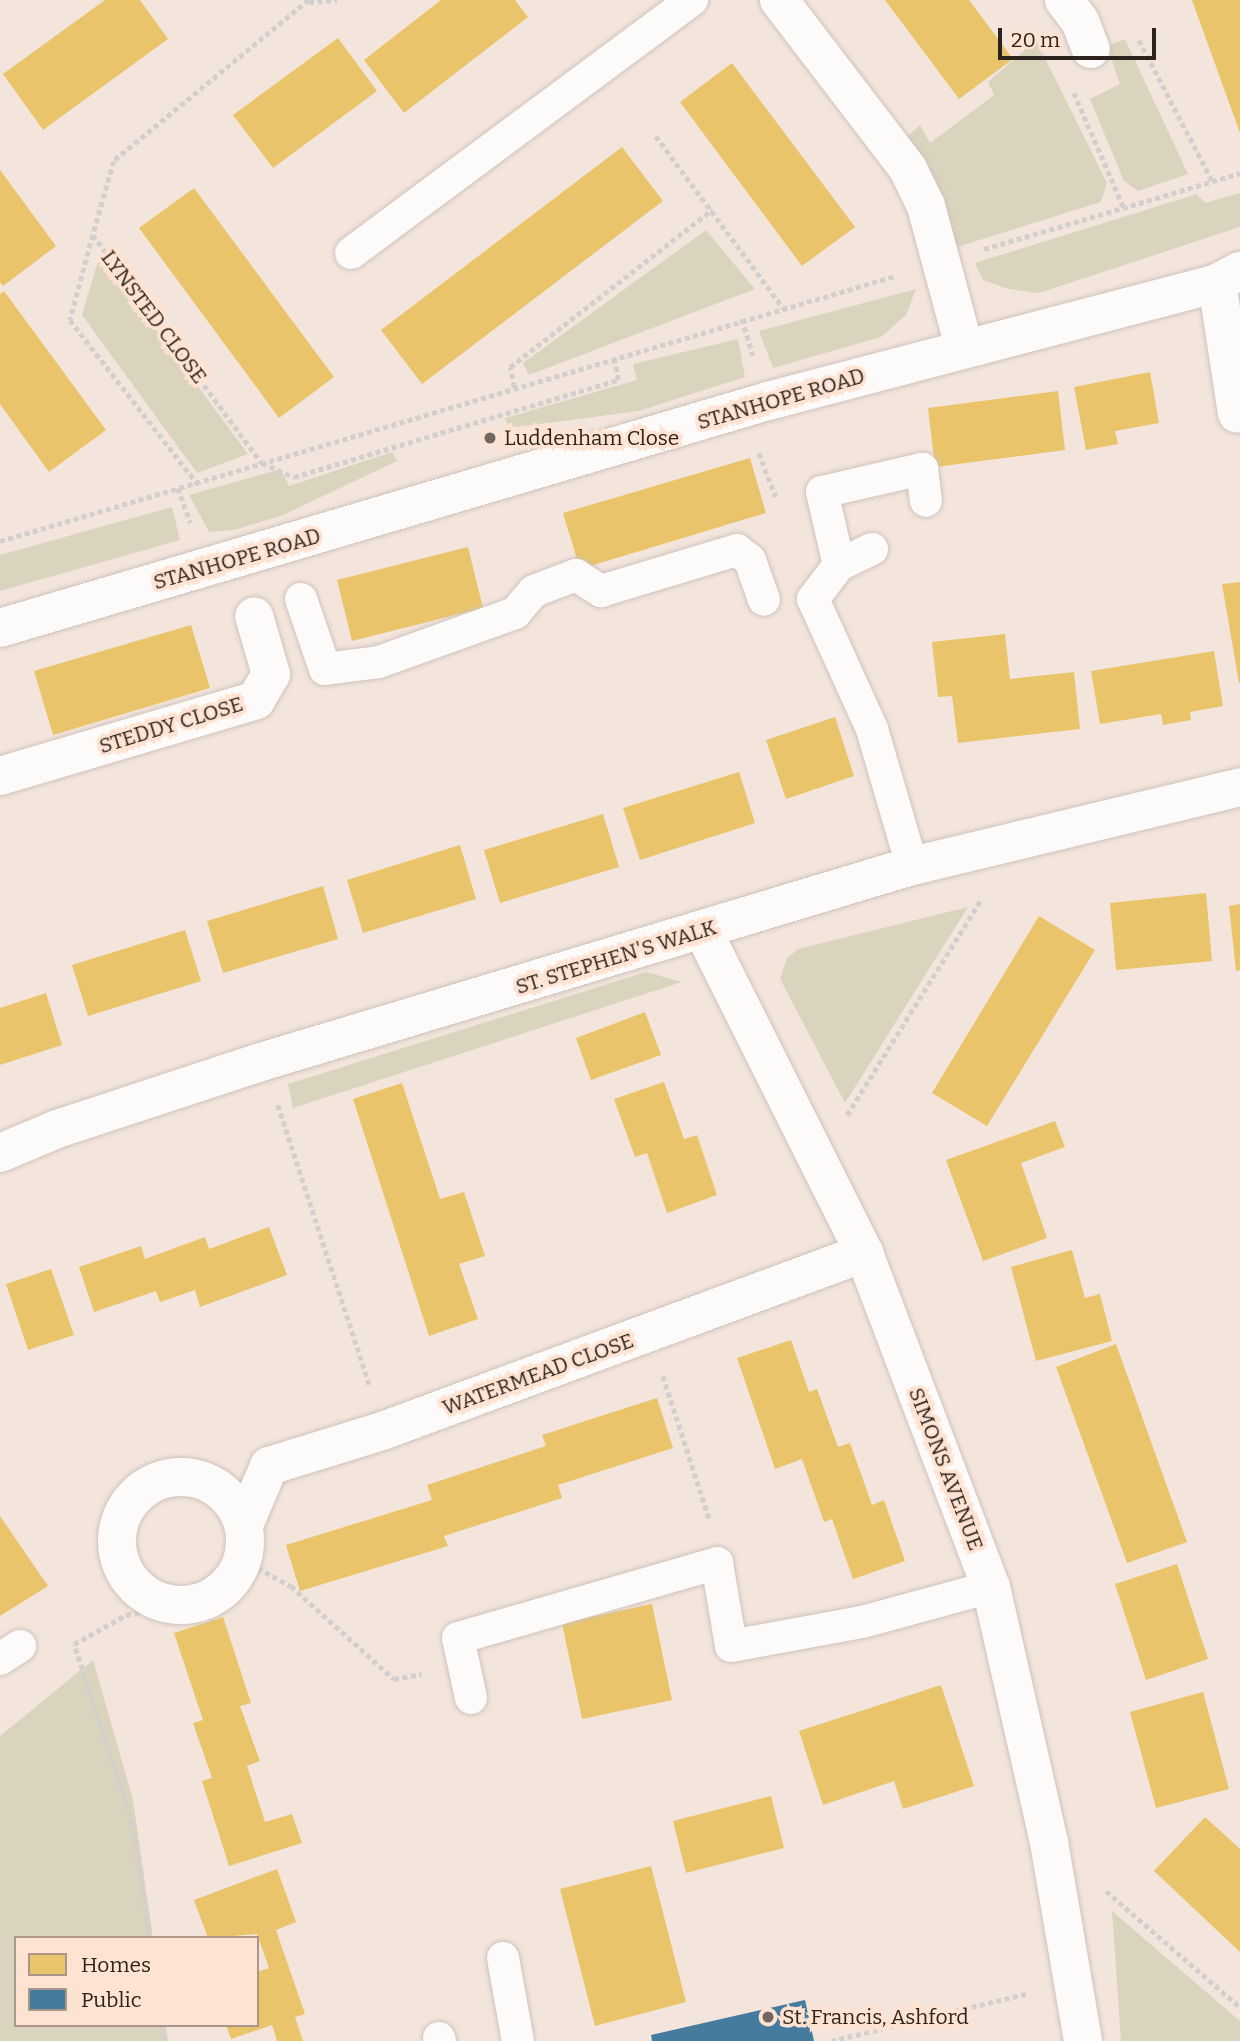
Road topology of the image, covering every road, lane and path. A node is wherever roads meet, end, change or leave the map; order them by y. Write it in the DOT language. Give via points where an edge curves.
graph roads {
  1 [pos="337,0"];
  2 [pos="692,0"];
  3 [pos="779,0"];
  4 [pos="1064,0"];
  5 [pos="309,1"];
  6 [pos="1135,31"];
  7 [pos="1091,48"];
  8 [pos="656,136"];
  9 [pos="1240,173"];
  10 [pos="1213,182"];
  11 [pos="1124,208"];
  12 [pos="712,210"];
  13 [pos="93,235"];
  14 [pos="351,253"];
  15 [pos="941,262"];
  16 [pos="1229,277"];
  17 [pos="784,309"];
  18 [pos="964,347"];
  19 [pos="614,357"];
  20 [pos="514,387"];
  21 [pos="768,401"];
  22 [pos="1237,414"];
  23 [pos="262,463"];
  24 [pos="197,483"];
  25 [pos="822,492"];
  26 [pos="926,501"];
  27 [pos="0,541"];
  28 [pos="872,549"];
  29 [pos="839,565"];
  30 [pos="302,599"];
  31 [pos="813,599"];
  32 [pos="254,616"];
  33 [pos="0,628"];
  34 [pos="0,776"];
  35 [pos="1240,787"];
  36 [pos="912,866"];
  37 [pos="984,896"];
  38 [pos="703,931"];
  39 [pos="261,1062"];
  40 [pos="845,1118"];
  41 [pos="0,1153"];
  42 [pos="864,1253"];
  43 [pos="649,1333"];
  44 [pos="384,1430"];
  45 [pos="243,1542"];
  46 [pos="717,1563"];
  47 [pos="991,1587"];
  48 [pos="173,1605"];
  49 [pos="464,1667"];
  50 [pos="471,1698"];
  51 [pos="1095,1882"];
  52 [pos="149,1936"];
  53 [pos="503,1958"];
  54 [pos="1071,1983"];
  55 [pos="1240,2007"];
  56 [pos="518,2041"];
  57 [pos="831,2041"];
  58 [pos="1083,2041"];
  1 -- 5 [label="path"];
  2 -- 14 [label="lane"];
  3 -- 15 [label="street" via="908,169 926,206"];
  4 -- 7 [label="street" via="1080,20"];
  5 -- 13 [label="path, LYNSTED CLOSE" via="114,161"];
  6 -- 10 [label="path"];
  7 -- 11 [label="path" via="1059,60"];
  8 -- 12 [label="path"];
  9 -- 10 [label="path"];
  10 -- 11 [label="path"];
  11 -- 15 [label="path"];
  12 -- 17 [label="path"];
  12 -- 20 [label="path" via="510,367"];
  13 -- 23 [label="path, LYNSTED CLOSE"];
  13 -- 24 [label="path" via="70,320"];
  15 -- 17 [label="path"];
  15 -- 18 [label="street"];
  16 -- 18 [label="street, STANHOPE ROAD"];
  16 -- 22 [label="street"];
  17 -- 19 [label="path"];
  18 -- 21 [label="street, STANHOPE ROAD"];
  19 -- 20 [label="path"];
  19 -- 23 [label="path" via="618,380 294,477"];
  20 -- 23 [label="path"];
  21 -- 25 [label="path" via="779,435 756,446 779,505"];
  21 -- 33 [label="street, STANHOPE ROAD"];
  23 -- 24 [label="path"];
  24 -- 27 [label="path"];
  25 -- 26 [label="lane" via="922,470"];
  25 -- 29 [label="lane"];
  28 -- 29 [label="lane"];
  29 -- 31 [label="lane"];
  30 -- 31 [label="lane" via="325,668 379,662 515,613 534,591 576,575 601,591 737,550 750,560 757,602"];
  31 -- 36 [label="lane" via="872,729"];
  32 -- 34 [label="street, STEDDY CLOSE" via="271,674 256,700"];
  35 -- 36 [label="street, ST. STEPHEN'S WALK"];
  36 -- 38 [label="street, ST. STEPHEN'S WALK"];
  37 -- 40 [label="path"];
  38 -- 39 [label="street, ST. STEPHEN'S WALK"];
  38 -- 42 [label="street, SIMONS AVENUE"];
  39 -- 41 [label="street, ST. STEPHEN'S WALK" via="57,1129"];
  39 -- 44 [label="path" via="284,1119"];
  42 -- 43 [label="street, WATERMEAD CLOSE"];
  42 -- 47 [label="street, SIMONS AVENUE"];
  43 -- 44 [label="street, WATERMEAD CLOSE"];
  43 -- 46 [label="path" via="717,1544"];
  44 -- 45 [label="street, WATERMEAD CLOSE" via="269,1466"];
  45 -- 48 [label="street" via="229,1583 213,1597"];
  45 -- 48 [label="street" via="235,1505 220,1489 201,1479 179,1475 138,1491 120,1519 116,1551 136,1589"];
  45 -- 49 [label="path" via="394,1679"];
  46 -- 47 [label="lane" via="732,1646 862,1622"];
  46 -- 49 [label="lane" via="458,1638"];
  47 -- 54 [label="street, SIMONS AVENUE" via="1049,1842"];
  48 -- 52 [label="path" via="126,1615 74,1644 132,1823"];
  49 -- 50 [label="lane"];
  51 -- 55 [label="path"];
  53 -- 56 [label="lane"];
  54 -- 57 [label="path"];
  54 -- 58 [label="street, SIMONS AVENUE"];
}
